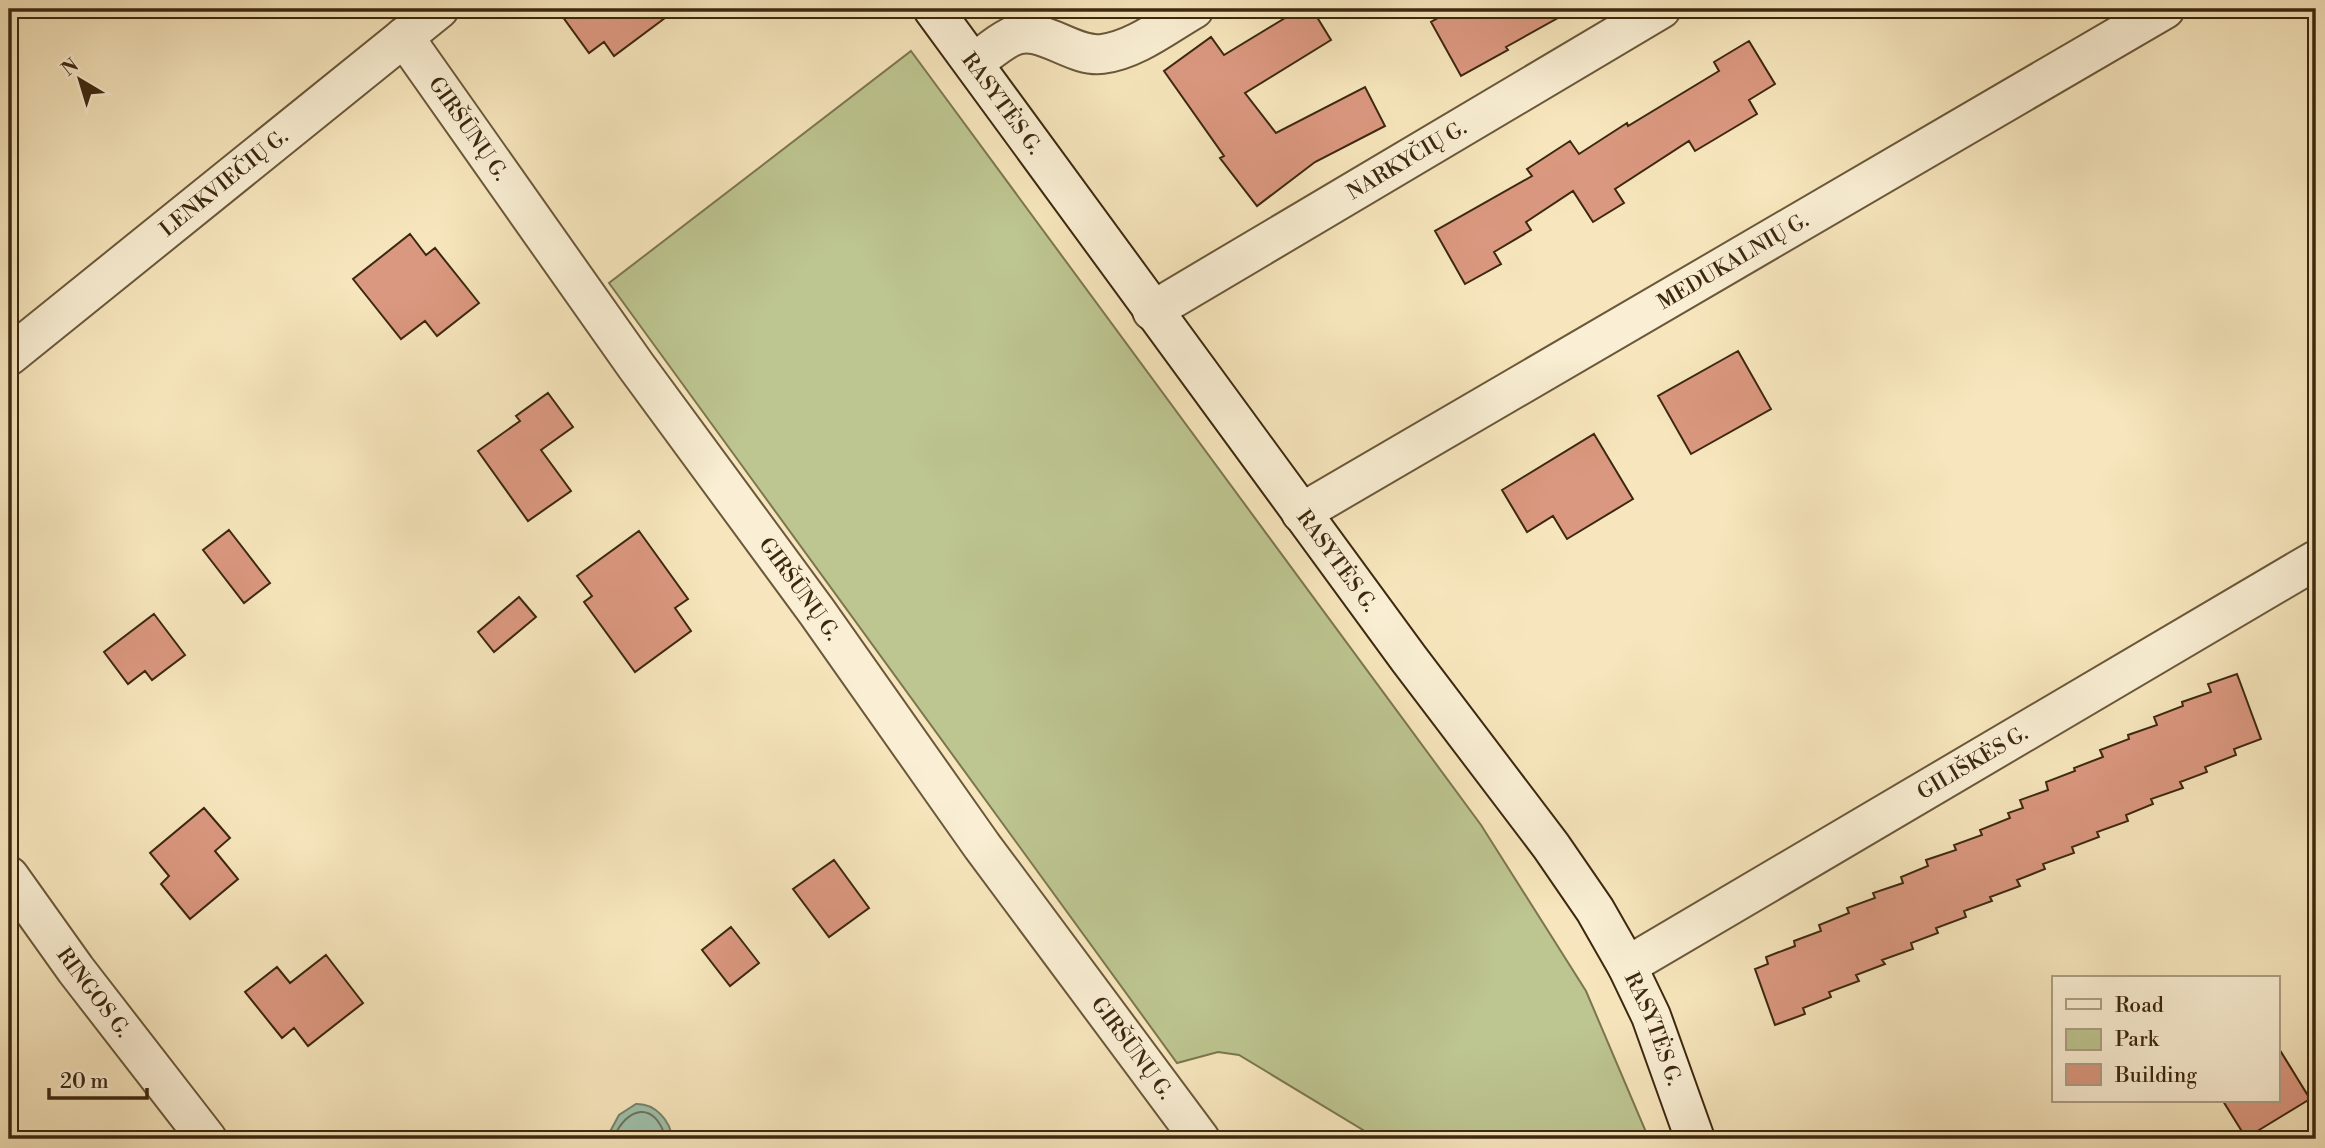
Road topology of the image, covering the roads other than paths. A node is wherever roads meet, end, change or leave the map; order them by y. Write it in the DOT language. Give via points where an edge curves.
graph roads {
  1 [pos="439,9"];
  2 [pos="933,9"];
  3 [pos="1194,9"];
  4 [pos="1661,9"];
  5 [pos="2165,9"];
  6 [pos="404,37"];
  7 [pos="974,64"];
  8 [pos="1152,310"];
  9 [pos="9,355"];
  10 [pos="1301,513"];
  11 [pos="2316,560"];
  12 [pos="9,876"];
  13 [pos="1628,966"];
  14 [pos="207,1139"];
  15 [pos="1200,1139"];
  16 [pos="1695,1139"];
  1 -- 6 [label="street, LENKVIEČIŲ G."];
  2 -- 7 [label="street, RASYTĖS G."];
  3 -- 7 [label="street" via="1133,45 1101,54 1079,52 1022,33 1009,37"];
  4 -- 8 [label="street, NARKYČIŲ G."];
  5 -- 10 [label="street, MEDUKALNIŲ G."];
  6 -- 9 [label="street, LENKVIEČIŲ G."];
  6 -- 15 [label="street, GIRŠŪNŲ G." via="982,846"];
  7 -- 8 [label="street, RASYTĖS G."];
  8 -- 10 [label="street, RASYTĖS G."];
  10 -- 13 [label="street, RASYTĖS G." via="1551,846"];
  11 -- 13 [label="street, GILIŠKĖS G."];
  12 -- 14 [label="street, RINGOS G."];
  13 -- 16 [label="street, RASYTĖS G."];
}
